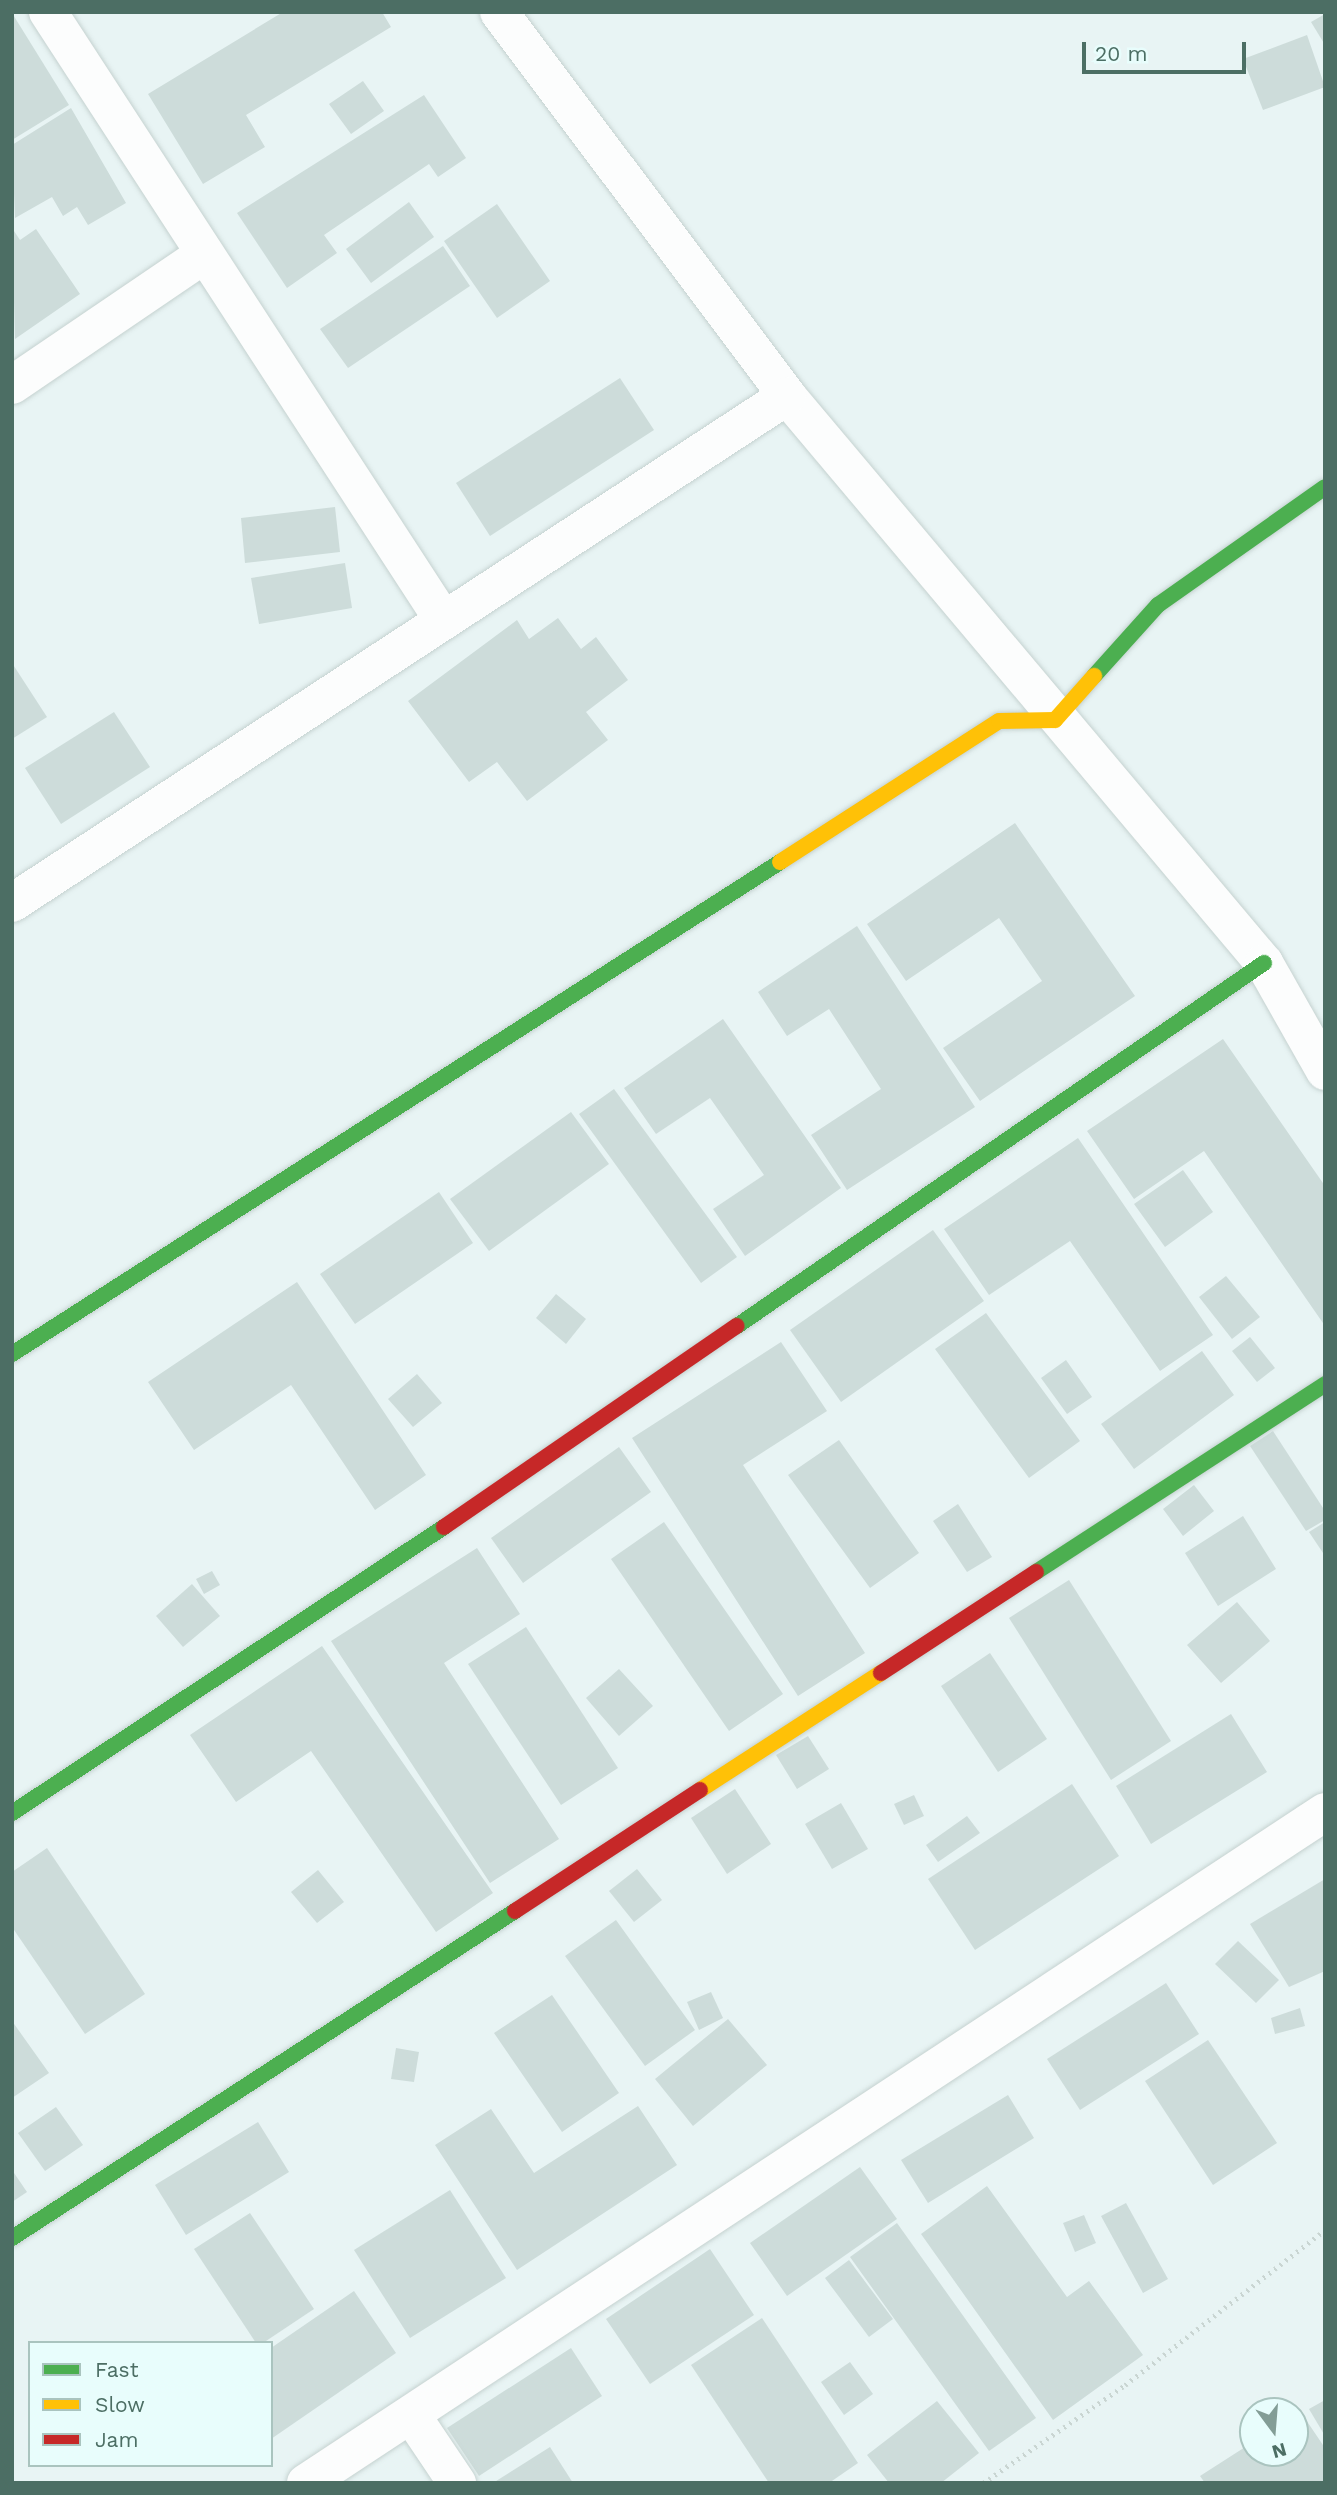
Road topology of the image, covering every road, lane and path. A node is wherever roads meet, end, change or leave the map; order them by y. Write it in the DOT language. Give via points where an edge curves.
graph roads {
  1 [pos="48,12"];
  2 [pos="499,12"];
  3 [pos="205,254"];
  4 [pos="12,385"];
  5 [pos="787,396"];
  6 [pos="1325,487"];
  7 [pos="444,621"];
  8 [pos="1055,720"];
  9 [pos="12,904"];
  10 [pos="1264,963"];
  11 [pos="1325,1071"];
  12 [pos="12,1354"];
  13 [pos="1325,1384"];
  14 [pos="1325,1812"];
  15 [pos="12,1813"];
  16 [pos="1325,2230"];
  17 [pos="12,2238"];
  18 [pos="412,2416"];
  19 [pos="306,2483"];
  20 [pos="457,2483"];
  21 [pos="983,2483"];
  1 -- 3 [label="street"];
  2 -- 5 [label="street"];
  3 -- 4 [label="street"];
  3 -- 7 [label="street"];
  5 -- 7 [label="street"];
  5 -- 8 [label="street"];
  6 -- 8 [label="street" via="1158,605"];
  7 -- 9 [label="street"];
  8 -- 10 [label="street"];
  8 -- 12 [label="street" via="999,721"];
  10 -- 11 [label="street"];
  10 -- 15 [label="street" via="265,1651"];
  13 -- 17 [label="street"];
  14 -- 18 [label="street"];
  16 -- 21 [label="path" via="1125,2385"];
  18 -- 19 [label="street"];
  18 -- 20 [label="street"];
}
